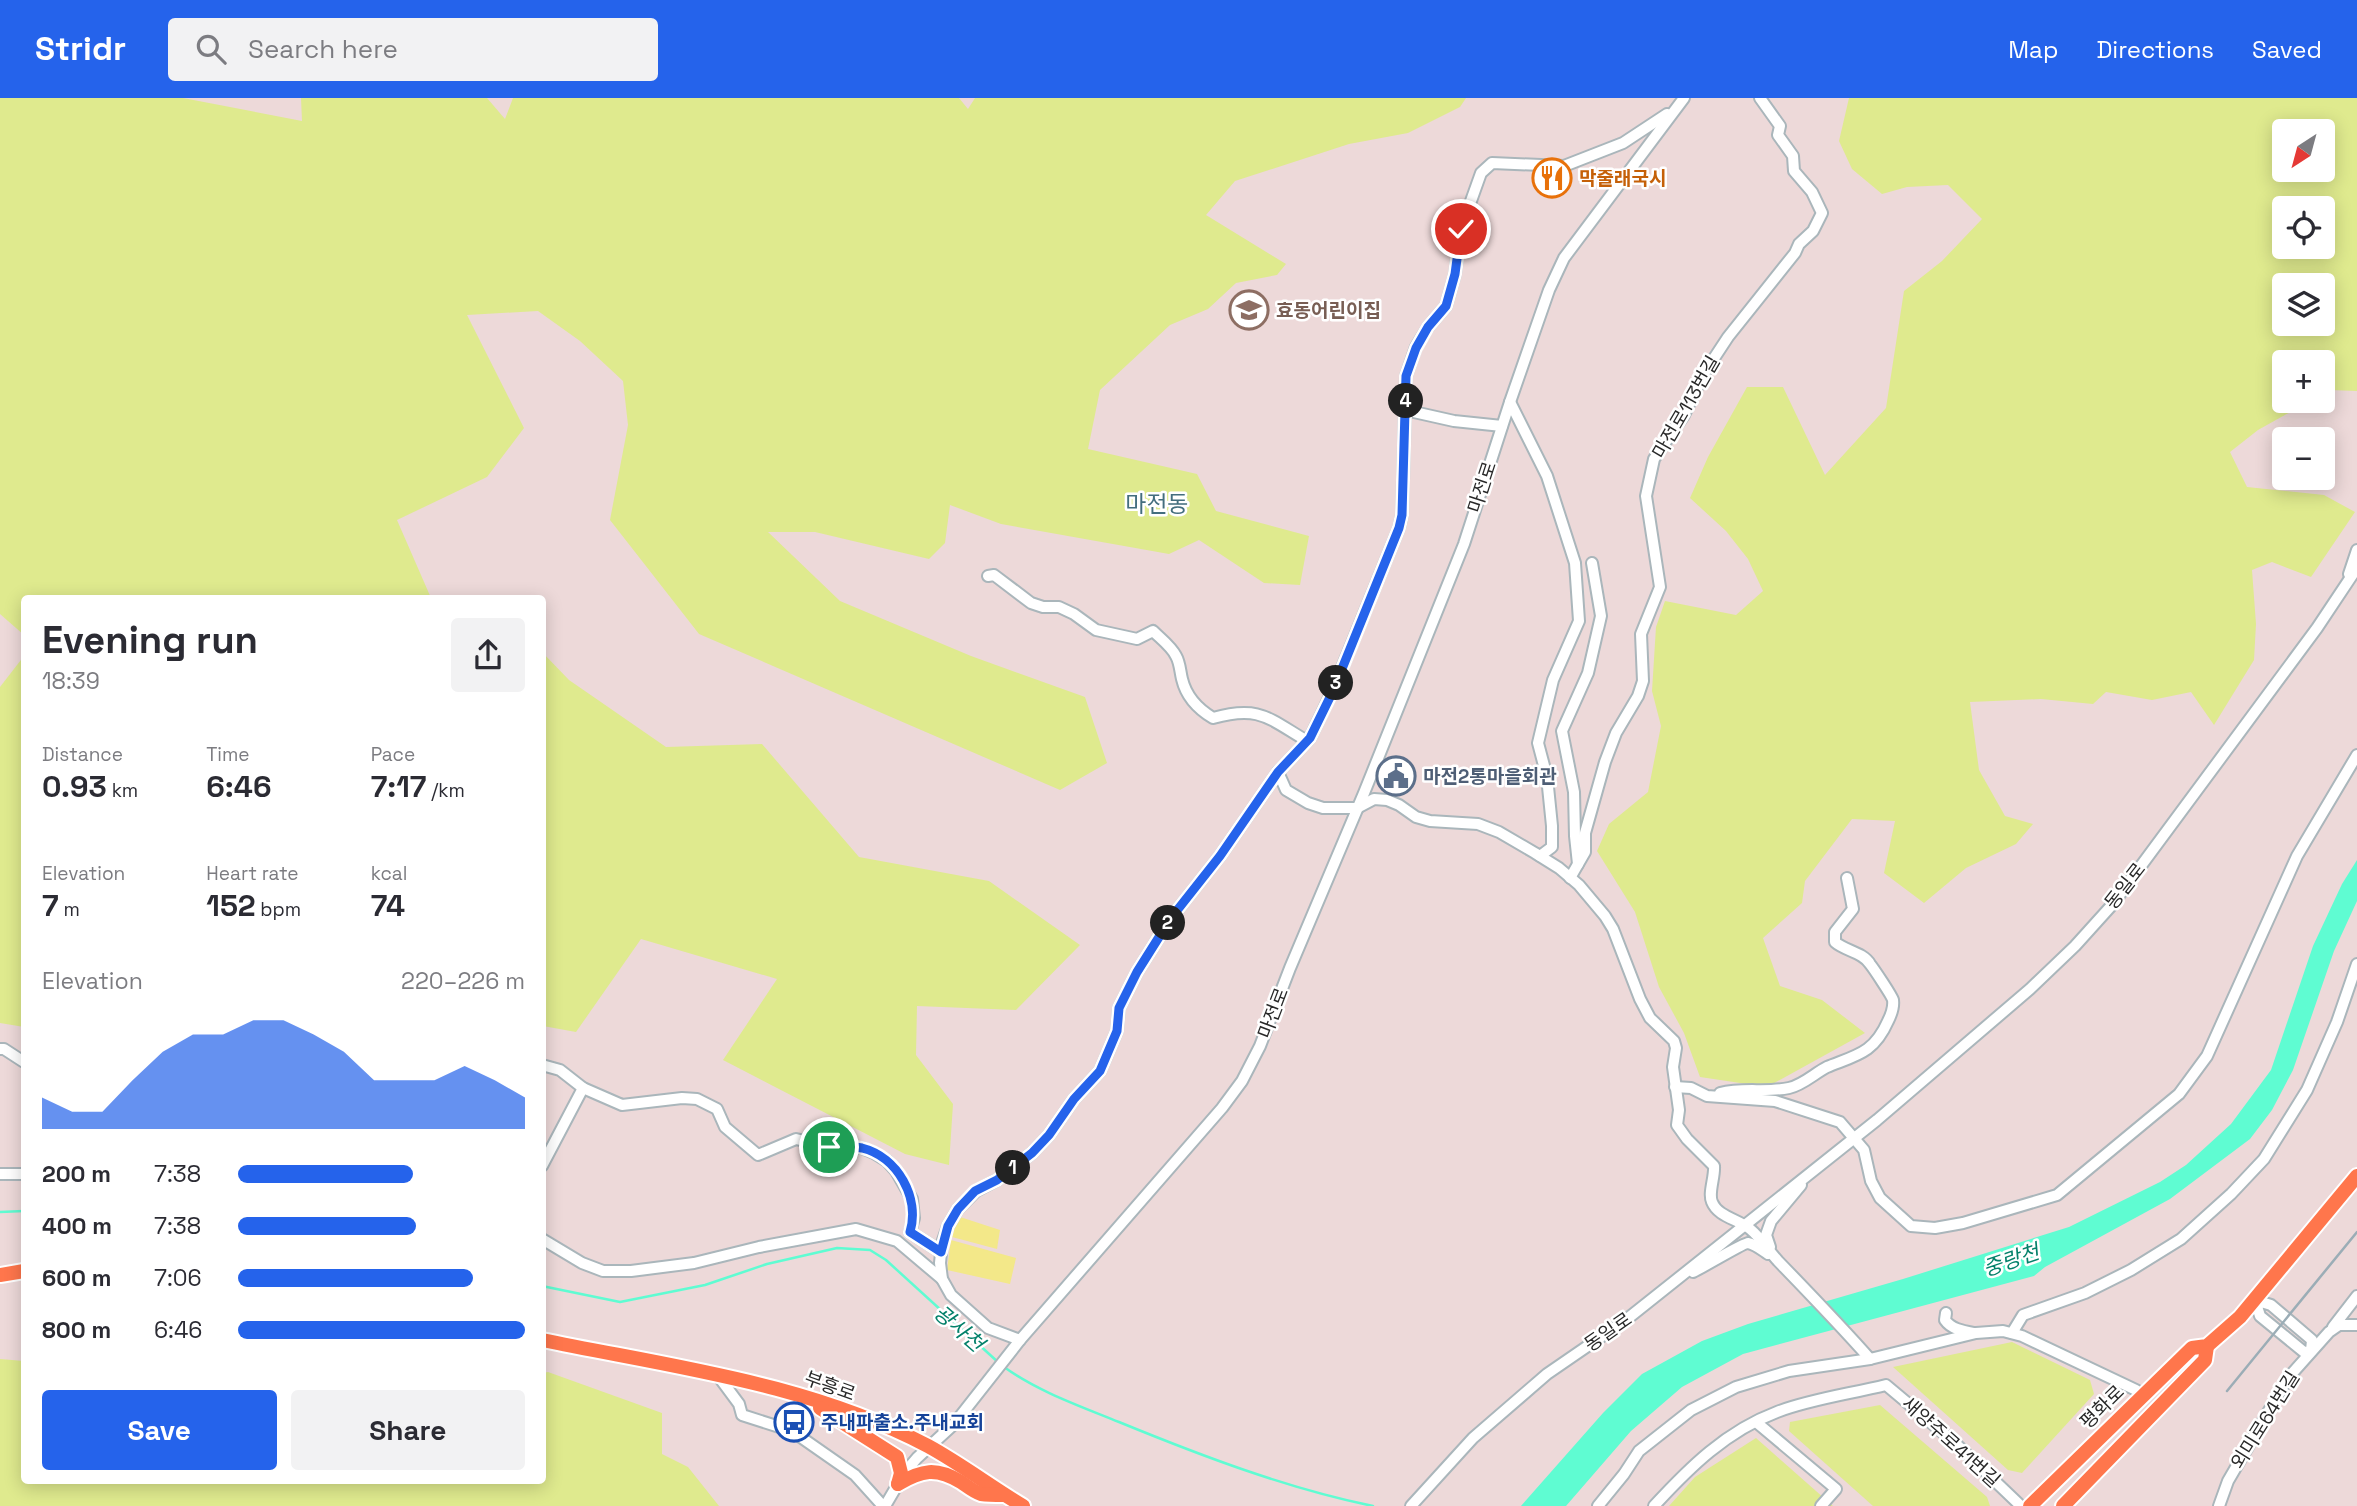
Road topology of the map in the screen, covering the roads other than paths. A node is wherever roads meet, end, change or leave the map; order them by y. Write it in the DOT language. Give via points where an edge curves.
graph roads {
  1 [pos="1684,98"];
  2 [pos="1760,98"];
  3 [pos="1675,109"];
  4 [pos="1510,402"];
  5 [pos="1405,410"];
  6 [pos="1502,426"];
  7 [pos="2357,550"];
  8 [pos="1592,563"];
  9 [pos="2357,568"];
  10 [pos="988,576"];
  11 [pos="2348,580"];
  12 [pos="1307,741"];
  13 [pos="2357,755"];
  14 [pos="1278,772"];
  15 [pos="1357,808"];
  16 [pos="1540,856"];
  17 [pos="1578,864"];
  18 [pos="1570,877"];
  19 [pos="1847,878"];
  20 [pos="2357,964"];
  21 [pos="0,1049"];
  22 [pos="21,1060"];
  23 [pos="546,1066"];
  24 [pos="1675,1087"];
  25 [pos="583,1088"];
  26 [pos="1707,1096"];
  27 [pos="1854,1138"];
  28 [pos="546,1158"];
  29 [pos="1813,1171"];
  30 [pos="0,1174"];
  31 [pos="21,1174"];
  32 [pos="2357,1176"];
  33 [pos="1745,1225"];
  34 [pos="546,1242"];
  35 [pos="941,1252"];
  36 [pos="1777,1259"];
  37 [pos="21,1272"];
  38 [pos="0,1275"];
  39 [pos="942,1279"];
  40 [pos="1672,1283"];
  41 [pos="2357,1296"];
  42 [pos="2255,1300"];
  43 [pos="1946,1313"];
  44 [pos="2357,1325"];
  45 [pos="2329,1332"];
  46 [pos="2012,1333"];
  47 [pos="1976,1334"];
  48 [pos="546,1341"];
  49 [pos="1017,1344"];
  50 [pos="2207,1346"];
  51 [pos="2311,1351"];
  52 [pos="1870,1359"];
  53 [pos="716,1373"];
  54 [pos="798,1394"];
  55 [pos="2142,1396"];
  56 [pos="1756,1422"];
  57 [pos="927,1446"];
  58 [pos="2228,1481"];
  59 [pos="898,1484"];
  60 [pos="1004,1495"];
  61 [pos="884,1506"];
  62 [pos="1023,1506"];
  63 [pos="1411,1506"];
  64 [pos="1598,1506"];
  65 [pos="1654,1506"];
  66 [pos="1821,1506"];
  67 [pos="2021,1506"];
  68 [pos="2030,1506"];
  69 [pos="2063,1506"];
  70 [pos="2212,1506"];
  71 [pos="2219,1506"];
  1 -- 3 [label="street, 마전로"];
  2 -- 17 [label="street, 마전로113번길" via="1780,126 1778,135 1793,156 1794,171 1812,192 1822,214 1728,337 1654,459 1646,496 1660,587 1641,634 1643,681 1605,761 1585,833 1585,852"];
  3 -- 4 [label="street, 마전로" via="1564,258"];
  3 -- 5 [label="street" via="1623,143 1564,166 1492,163 1481,173 1461,229 1446,306 1428,327 1406,376"];
  4 -- 6 [label="street, 마전로"];
  4 -- 16 [label="street" via="1548,476 1575,564 1579,621 1553,680 1538,743 1552,826 1552,847"];
  5 -- 6 [label="street"];
  5 -- 12 [label="street" via="1399,528 1333,691"];
  6 -- 15 [label="street, 마전로" via="1464,544"];
  7 -- 11 [label="street"];
  8 -- 17 [label="street" via="1601,617 1588,673 1562,731 1573,792"];
  9 -- 11 [label="street, 동일로"];
  10 -- 12 [label="street" via="994,575 1031,603 1068,610 1096,630 1137,639 1153,631 1172,650 1187,692 1205,713 1213,718 1254,712"];
  11 -- 27 [label="street, 동일로" via="2112,905 2029,989"];
  12 -- 14 [label="street"];
  13 -- 27 [label="street" via="2297,856 2207,1056 2179,1094 2056,1195 1963,1223 1911,1226 1880,1198 1864,1150"];
  14 -- 15 [label="street" via="1286,790 1308,803"];
  14 -- 35 [label="street" via="1137,972 1119,1008 1117,1031 1100,1071 1032,1153 975,1191 958,1209"];
  15 -- 16 [label="street" via="1374,799 1387,800 1430,821 1478,824"];
  15 -- 49 [label="street, 마전로" via="1242,1081"];
  16 -- 18 [label="street"];
  17 -- 18 [label="street, 마전로113번길"];
  18 -- 24 [label="street" via="1609,923 1650,1018 1674,1041"];
  19 -- 26 [label="street" via="1853,909 1835,932 1835,942 1865,958 1889,991 1891,1014 1882,1036 1865,1053 1791,1088 1739,1088"];
  20 -- 46 [label="street" via="2307,1090 2264,1159 2181,1239 2085,1293 2023,1315"];
  21 -- 22 [label="street"];
  23 -- 25 [label="street" via="561,1070"];
  24 -- 26 [label="street"];
  24 -- 33 [label="street" via="1677,1125 1714,1166 1713,1206"];
  25 -- 28 [label="street"];
  25 -- 35 [label="street" via="622,1105 697,1099 717,1109 725,1126 758,1154 796,1139 874,1153 896,1171 912,1199 910,1232"];
  26 -- 27 [label="street" via="1775,1101 1840,1122"];
  27 -- 29 [label="street, 동일로"];
  29 -- 33 [label="street, 동일로"];
  29 -- 36 [label="street" via="1771,1221 1766,1235"];
  30 -- 31 [label="street"];
  32 -- 42 [label="main road, 평화로"];
  33 -- 36 [label="street"];
  33 -- 40 [label="street, 동일로"];
  34 -- 39 [label="street" via="603,1271 631,1271 856,1229 897,1241"];
  35 -- 39 [label="street"];
  36 -- 40 [label="street" via="1752,1243 1744,1244"];
  36 -- 52 [label="street"];
  37 -- 38 [label="main road"];
  39 -- 49 [label="street" via="951,1295 981,1323"];
  40 -- 63 [label="street, 동일로" via="1547,1374 1473,1438"];
  41 -- 45 [label="street, 외미로64번길"];
  42 -- 50 [label="main road, 평화로"];
  42 -- 51 [label="street" via="2262,1318 2304,1352"];
  43 -- 47 [label="street" via="1948,1325"];
  44 -- 45 [label="street" via="2339,1325"];
  45 -- 51 [label="street, 외미로64번길"];
  46 -- 47 [label="street"];
  46 -- 55 [label="street"];
  47 -- 52 [label="street"];
  48 -- 53 [label="main road, 부흥로"];
  49 -- 57 [label="street, 마전로" via="954,1424"];
  50 -- 55 [label="main road, 평화로" via="2192,1348"];
  50 -- 69 [label="main road, 평화로" via="2205,1360"];
  51 -- 58 [label="street, 외미로64번길" via="2288,1378"];
  52 -- 64 [label="street" via="1789,1371 1736,1387 1691,1410 1639,1451"];
  53 -- 54 [label="main road, 부흥로"];
  53 -- 61 [label="street" via="742,1415 792,1431 855,1475"];
  54 -- 57 [label="main road, 부흥로"];
  54 -- 59 [label="main road" via="897,1457"];
  55 -- 68 [label="main road, 평화로"];
  56 -- 65 [label="street, 새양주로41번길" via="1689,1468"];
  56 -- 66 [label="street" via="1836,1489"];
  56 -- 67 [label="street, 새양주로41번길" via="1776,1412 1886,1385"];
  57 -- 59 [label="street, 마전로"];
  57 -- 60 [label="main road, 부흥로"];
  58 -- 70 [label="street"];
  58 -- 71 [label="street, 외미로64번길"];
  59 -- 60 [label="main road" via="926,1471 957,1479 980,1493"];
  59 -- 61 [label="street, 마전로"];
  60 -- 62 [label="main road"];
}
